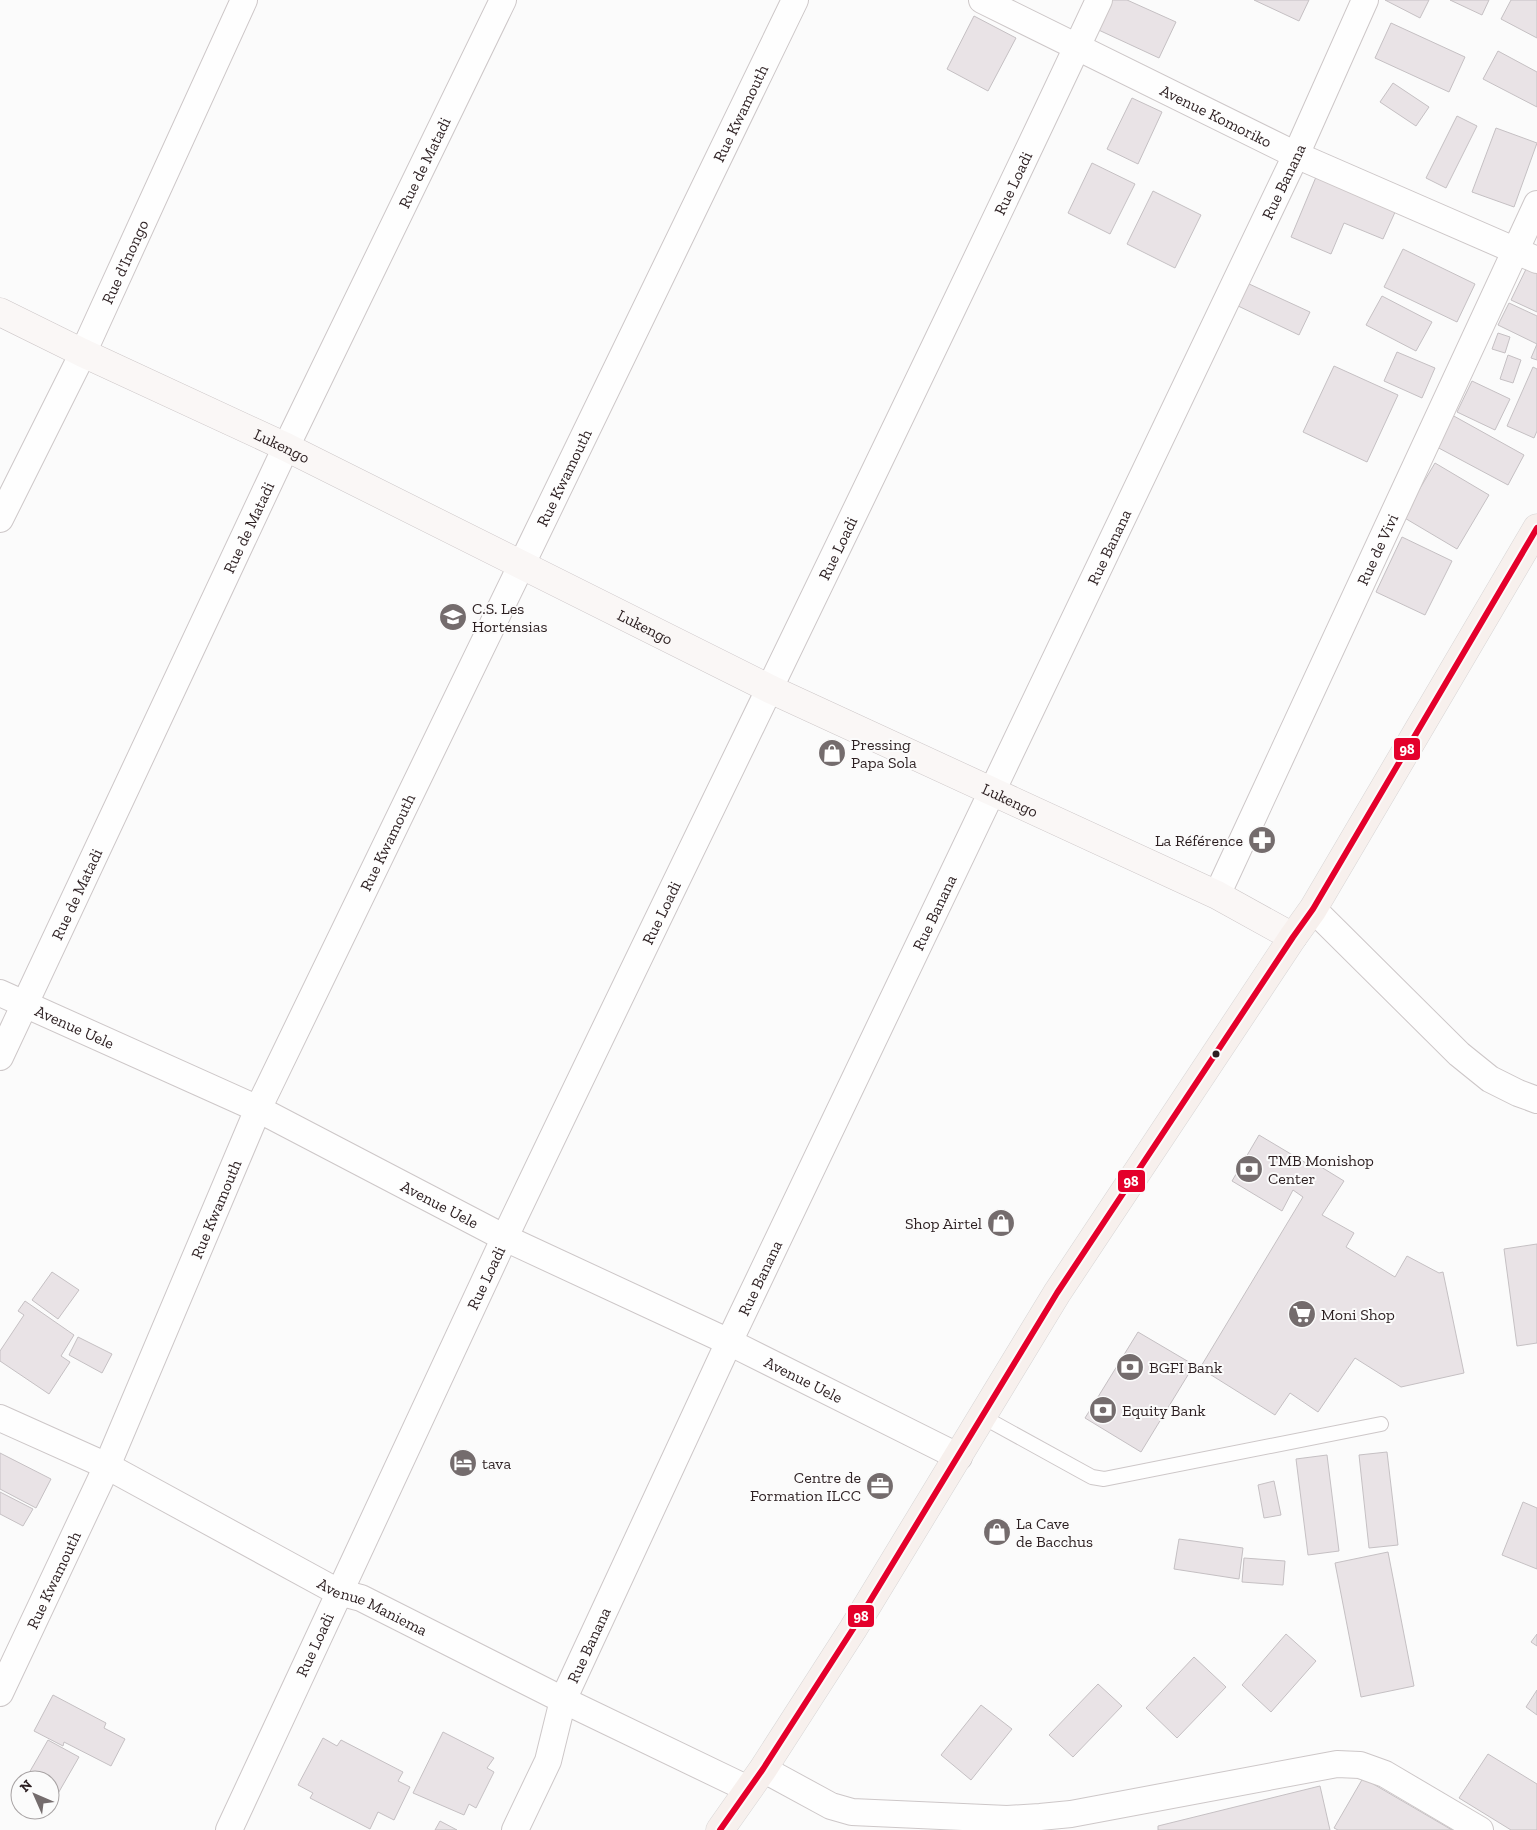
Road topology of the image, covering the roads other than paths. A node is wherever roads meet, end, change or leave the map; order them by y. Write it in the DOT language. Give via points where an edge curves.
graph roads {
  1 [pos="244,0"];
  2 [pos="502,0"];
  3 [pos="794,0"];
  4 [pos="982,0"];
  5 [pos="1099,0"];
  6 [pos="1365,0"];
  7 [pos="1076,47"];
  8 [pos="1296,154"];
  9 [pos="1537,204"];
  10 [pos="1526,255"];
  11 [pos="0,312"];
  12 [pos="83,353"];
  13 [pos="286,446"];
  14 [pos="0,519"];
  15 [pos="1537,528"];
  16 [pos="521,563"];
  17 [pos="770,690"];
  18 [pos="992,792"];
  19 [pos="1217,895"];
  20 [pos="1313,909"];
  21 [pos="1293,936"];
  22 [pos="0,993"];
  23 [pos="25,1004"];
  24 [pos="0,1057"];
  25 [pos="1537,1100"];
  26 [pos="258,1109"];
  27 [pos="505,1238"];
  28 [pos="729,1342"];
  29 [pos="983,1417"];
  30 [pos="0,1418"];
  31 [pos="1380,1424"];
  32 [pos="959,1458"];
  33 [pos="107,1466"];
  34 [pos="338,1592"];
  35 [pos="0,1693"];
  36 [pos="563,1700"];
  37 [pos="755,1779"];
  38 [pos="229,1830"];
  39 [pos="515,1830"];
  40 [pos="720,1830"];
  41 [pos="1480,1830"];
  1 -- 12 [label="street, Rue d'Inongo"];
  2 -- 13 [label="street, Rue de Matadi"];
  3 -- 16 [label="street, Rue Kwamouth"];
  4 -- 7 [label="street, Avenue Komoriko"];
  5 -- 7 [label="street, Rue Loadi"];
  6 -- 8 [label="street, Rue Banana"];
  7 -- 8 [label="street, Avenue Komoriko"];
  7 -- 17 [label="street, Rue Loadi"];
  8 -- 10 [label="street, Avenue Komoriko"];
  8 -- 18 [label="street, Rue Banana"];
  9 -- 10 [label="street, Rue de Vivi"];
  10 -- 19 [label="street, Rue de Vivi"];
  11 -- 12 [label="street, Lukengo"];
  12 -- 13 [label="street, Lukengo"];
  12 -- 14 [label="street, Rue d'Inongo"];
  13 -- 16 [label="street, Lukengo"];
  13 -- 23 [label="street, Rue de Matadi"];
  15 -- 20 [label="main road"];
  16 -- 17 [label="street, Lukengo"];
  16 -- 26 [label="street, Rue Kwamouth"];
  17 -- 18 [label="street, Lukengo"];
  17 -- 27 [label="street, Rue Loadi"];
  18 -- 19 [label="street, Lukengo"];
  18 -- 28 [label="street, Rue Banana"];
  19 -- 21 [label="street, Lukengo"];
  20 -- 21 [label="main road"];
  20 -- 25 [label="street" via="1459,1054 1490,1080"];
  21 -- 29 [label="main road" via="1057,1293"];
  22 -- 23 [label="street, Avenue Uele"];
  23 -- 24 [label="street, Rue de Matadi"];
  23 -- 26 [label="street, Avenue Uele"];
  26 -- 27 [label="street, Avenue Uele"];
  26 -- 33 [label="street, Rue Kwamouth"];
  27 -- 28 [label="street, Avenue Uele"];
  27 -- 34 [label="street, Rue Loadi"];
  28 -- 32 [label="street, Avenue Uele"];
  28 -- 36 [label="street, Rue Banana"];
  29 -- 31 [label="lane" via="1080,1471 1104,1480"];
  29 -- 32 [label="main road"];
  30 -- 33 [label="street, Avenue Maniema"];
  32 -- 37 [label="main road"];
  33 -- 34 [label="street, Avenue Maniema"];
  33 -- 35 [label="street, Rue Kwamouth"];
  34 -- 36 [label="street, Avenue Maniema" via="361,1598"];
  34 -- 38 [label="street, Rue Loadi"];
  36 -- 37 [label="street, Avenue Maniema"];
  36 -- 39 [label="street, Rue Banana" via="548,1761"];
  37 -- 40 [label="main road"];
  37 -- 41 [label="street, Avenue Maniema" via="852,1812 1007,1819 1071,1814 1337,1764 1360,1765 1385,1774"];
}
